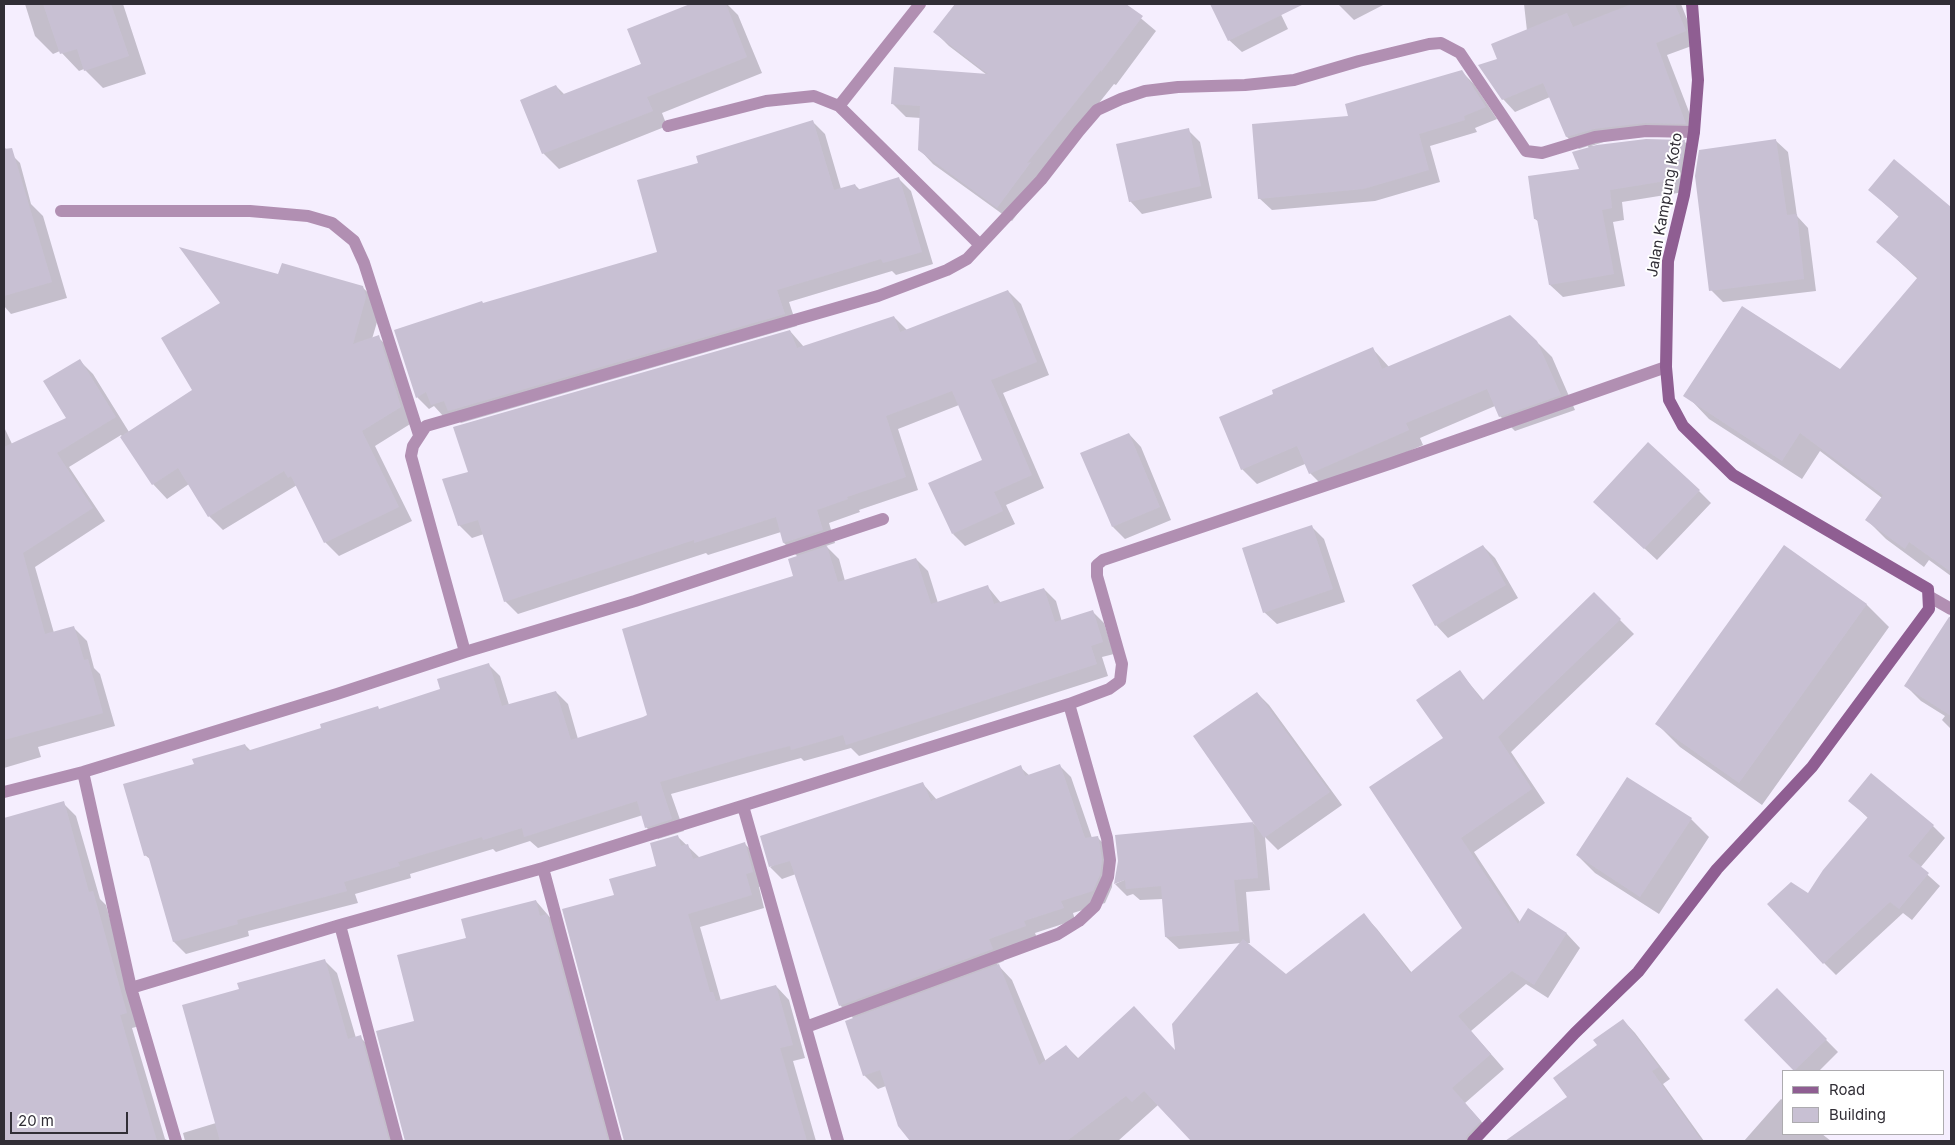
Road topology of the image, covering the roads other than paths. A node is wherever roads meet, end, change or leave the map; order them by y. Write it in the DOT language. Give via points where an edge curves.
graph roads {
  1 [pos="920,4"];
  2 [pos="1692,4"];
  3 [pos="839,106"];
  4 [pos="668,126"];
  5 [pos="1694,132"];
  6 [pos="61,211"];
  7 [pos="980,245"];
  8 [pos="1666,367"];
  9 [pos="419,435"];
  10 [pos="883,520"];
  11 [pos="1930,597"];
  12 [pos="1951,609"];
  13 [pos="465,652"];
  14 [pos="1069,704"];
  15 [pos="83,772"];
  16 [pos="4,792"];
  17 [pos="743,806"];
  18 [pos="543,868"];
  19 [pos="340,925"];
  20 [pos="131,988"];
  21 [pos="806,1027"];
  22 [pos="176,1141"];
  23 [pos="396,1141"];
  24 [pos="616,1141"];
  25 [pos="838,1141"];
  26 [pos="1473,1141"];
  1 -- 3 [label="street"];
  2 -- 5 [label="street, Jalan Kampung Koto" via="1698,80"];
  3 -- 4 [label="street" via="814,96 788,97"];
  3 -- 7 [label="street"];
  5 -- 7 [label="street" via="1646,131 1595,137 1542,153 1526,151 1460,53 1441,44 1429,44 1294,80 1145,91 1097,110 1041,180"];
  5 -- 8 [label="street, Jalan Kampung Koto" via="1684,196 1668,261"];
  6 -- 9 [label="street" via="250,211 308,216 332,223 354,241 364,263"];
  7 -- 9 [label="street" via="967,260 878,296 426,426"];
  8 -- 11 [label="street, Jalan Kampung Koto" via="1669,400 1683,426 1733,475 1918,582 1928,589"];
  8 -- 14 [label="street" via="1103,560 1097,565 1097,576 1122,674 1120,681 1109,689"];
  9 -- 13 [label="street" via="411,456"];
  10 -- 13 [label="street"];
  11 -- 12 [label="street"];
  11 -- 26 [label="street" via="1929,609 1812,766 1717,869 1638,972"];
  13 -- 15 [label="street"];
  14 -- 17 [label="street"];
  14 -- 21 [label="street" via="1110,860 1108,877 1095,906 1058,934"];
  15 -- 16 [label="street"];
  15 -- 20 [label="street"];
  17 -- 18 [label="street"];
  17 -- 21 [label="street"];
  18 -- 19 [label="street"];
  18 -- 24 [label="street"];
  19 -- 20 [label="street"];
  19 -- 23 [label="street"];
  20 -- 22 [label="street"];
  21 -- 25 [label="street"];
}
